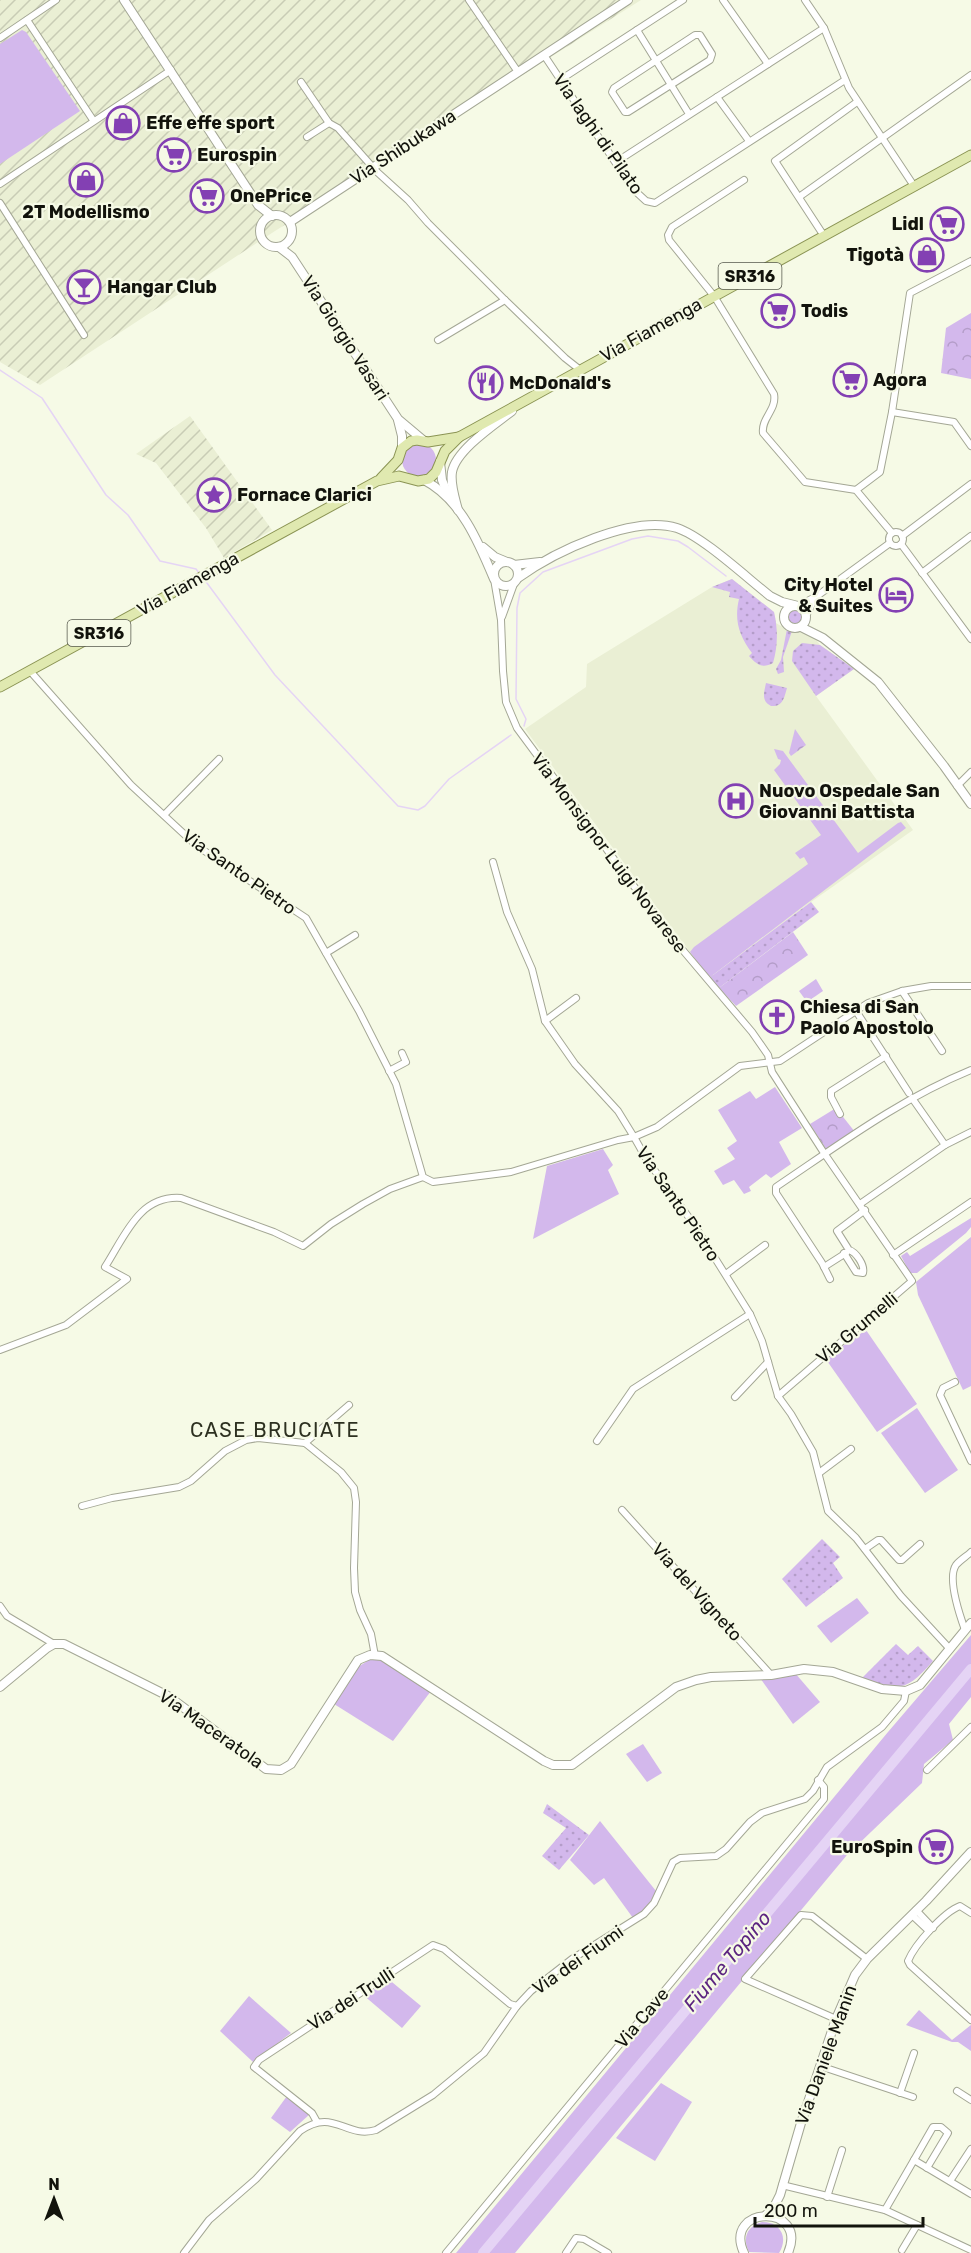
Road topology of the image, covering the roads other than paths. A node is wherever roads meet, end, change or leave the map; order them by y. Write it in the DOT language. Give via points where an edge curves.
graph roads {
  1 [pos="56,0"];
  2 [pos="124,0"];
  3 [pos="470,0"];
  4 [pos="628,0"];
  5 [pos="684,0"];
  6 [pos="723,0"];
  7 [pos="805,0"];
  8 [pos="27,20"];
  9 [pos="824,28"];
  10 [pos="637,30"];
  11 [pos="0,38"];
  12 [pos="544,55"];
  13 [pos="656,60"];
  14 [pos="768,64"];
  15 [pos="171,70"];
  16 [pos="518,72"];
  17 [pos="971,75"];
  18 [pos="560,80"];
  19 [pos="845,80"];
  20 [pos="301,81"];
  21 [pos="671,85"];
  22 [pos="717,97"];
  23 [pos="857,102"];
  24 [pos="690,114"];
  25 [pos="93,120"];
  26 [pos="329,123"];
  27 [pos="307,137"];
  28 [pos="881,137"];
  29 [pos="749,141"];
  30 [pos="971,155"];
  31 [pos="616,162"];
  32 [pos="373,166"];
  33 [pos="744,180"];
  34 [pos="0,184"];
  35 [pos="914,186"];
  36 [pos="799,197"];
  37 [pos="0,203"];
  38 [pos="258,205"];
  39 [pos="272,216"];
  40 [pos="263,222"];
  41 [pos="290,222"];
  42 [pos="825,236"];
  43 [pos="289,242"];
  44 [pos="279,247"];
  45 [pos="292,257"];
  46 [pos="971,261"];
  47 [pos="714,296"];
  48 [pos="505,300"];
  49 [pos="84,335"];
  50 [pos="438,340"];
  51 [pos="579,369"];
  52 [pos="529,398"];
  53 [pos="892,412"];
  54 [pos="398,419"];
  55 [pos="459,438"];
  56 [pos="426,441"];
  57 [pos="971,446"];
  58 [pos="402,448"];
  59 [pos="398,460"];
  60 [pos="440,462"];
  61 [pos="411,480"];
  62 [pos="424,480"];
  63 [pos="377,481"];
  64 [pos="971,484"];
  65 [pos="856,490"];
  66 [pos="451,500"];
  67 [pos="458,510"];
  68 [pos="892,533"];
  69 [pos="902,536"];
  70 [pos="971,536"];
  71 [pos="890,543"];
  72 [pos="901,544"];
  73 [pos="481,546"];
  74 [pos="540,562"];
  75 [pos="511,563"];
  76 [pos="922,573"];
  77 [pos="494,579"];
  78 [pos="516,581"];
  79 [pos="770,596"];
  80 [pos="817,596"];
  81 [pos="798,606"];
  82 [pos="807,614"];
  83 [pos="784,616"];
  84 [pos="501,620"];
  85 [pos="801,627"];
  86 [pos="823,638"];
  87 [pos="971,639"];
  88 [pos="30,670"];
  89 [pos="0,687"];
  90 [pos="219,759"];
  91 [pos="971,772"];
  92 [pos="957,786"];
  93 [pos="971,804"];
  94 [pos="164,815"];
  95 [pos="493,862"];
  96 [pos="355,935"];
  97 [pos="326,953"];
  98 [pos="971,986"];
  99 [pos="902,991"];
  100 [pos="576,998"];
  101 [pos="856,1011"];
  102 [pos="545,1021"];
  103 [pos="942,1051"];
  104 [pos="402,1053"];
  105 [pos="886,1056"];
  106 [pos="769,1063"];
  107 [pos="971,1070"];
  108 [pos="389,1071"];
  109 [pos="911,1095"];
  110 [pos="840,1114"];
  111 [pos="971,1132"];
  112 [pos="634,1137"];
  113 [pos="945,1145"];
  114 [pos="824,1153"];
  115 [pos="423,1177"];
  116 [pos="971,1202"];
  117 [pos="863,1207"];
  118 [pos="765,1245"];
  119 [pos="893,1255"];
  120 [pos="824,1267"];
  121 [pos="726,1274"];
  122 [pos="830,1279"];
  123 [pos="750,1314"];
  124 [pos="0,1350"];
  125 [pos="768,1362"];
  126 [pos="955,1382"];
  127 [pos="735,1396"];
  128 [pos="778,1396"];
  129 [pos="349,1405"];
  130 [pos="597,1441"];
  131 [pos="305,1443"];
  132 [pos="851,1449"];
  133 [pos="971,1461"];
  134 [pos="819,1473"];
  135 [pos="82,1506"];
  136 [pos="622,1510"];
  137 [pos="920,1544"];
  138 [pos="865,1549"];
  139 [pos="971,1552"];
  140 [pos="0,1606"];
  141 [pos="971,1623"];
  142 [pos="965,1630"];
  143 [pos="54,1644"];
  144 [pos="949,1648"];
  145 [pos="375,1656"];
  146 [pos="771,1675"];
  147 [pos="0,1687"];
  148 [pos="906,1691"];
  149 [pos="971,1727"];
  150 [pos="927,1770"];
  151 [pos="818,1780"];
  152 [pos="971,1852"];
  153 [pos="914,1912"];
  154 [pos="971,1912"];
  155 [pos="932,1929"];
  156 [pos="867,1959"];
  157 [pos="517,2006"];
  158 [pos="836,2019"];
  159 [pos="971,2020"];
  160 [pos="914,2053"];
  161 [pos="820,2066"];
  162 [pos="957,2091"];
  163 [pos="900,2093"];
  164 [pos="913,2097"];
  165 [pos="971,2100"];
  166 [pos="317,2122"];
  167 [pos="971,2149"];
  168 [pos="842,2150"];
  169 [pos="914,2160"];
  170 [pos="927,2168"];
  171 [pos="950,2181"];
  172 [pos="782,2186"];
  173 [pos="971,2194"];
  174 [pos="780,2195"];
  175 [pos="827,2196"];
  176 [pos="885,2210"];
  177 [pos="766,2215"];
  178 [pos="780,2219"];
  179 [pos="917,2225"];
  180 [pos="902,2250"];
  181 [pos="971,2250"];
  182 [pos="743,2252"];
  183 [pos="184,2253"];
  184 [pos="446,2253"];
  185 [pos="566,2253"];
  186 [pos="609,2253"];
  187 [pos="788,2253"];
  1 -- 8 [label="street"];
  2 -- 15 [label="main road"];
  3 -- 16 [label="street"];
  4 -- 12 [label="street, Via Shibukawa"];
  5 -- 10 [label="street"];
  6 -- 14 [label="street"];
  7 -- 9 [label="street"];
  8 -- 11 [label="street"];
  8 -- 25 [label="street"];
  9 -- 14 [label="street"];
  9 -- 19 [label="street"];
  10 -- 13 [label="street"];
  10 -- 18 [label="street"];
  12 -- 16 [label="street, Via Shibukawa"];
  12 -- 18 [label="street, Via laghi di Pilato"];
  13 -- 21 [label="street"];
  13 -- 21 [label="street" via="695,35 700,35 712,54 710,60"];
  13 -- 21 [label="street" via="612,92 628,112"];
  14 -- 22 [label="street"];
  15 -- 25 [label="street"];
  15 -- 38 [label="main road"];
  16 -- 32 [label="street, Via Shibukawa"];
  17 -- 28 [label="street"];
  18 -- 31 [label="street, Via laghi di Pilato"];
  19 -- 23 [label="street"];
  19 -- 29 [label="street, Via laghi di Pilato"];
  20 -- 26 [label="street"];
  21 -- 24 [label="street"];
  22 -- 24 [label="street"];
  22 -- 29 [label="street"];
  23 -- 28 [label="street"];
  23 -- 36 [label="street" via="775,161"];
  24 -- 31 [label="street"];
  25 -- 34 [label="street"];
  26 -- 27 [label="street"];
  26 -- 32 [label="street"];
  28 -- 35 [label="street"];
  28 -- 36 [label="street"];
  29 -- 31 [label="street, Via laghi di Pilato" via="655,203 646,201 633,189"];
  30 -- 35 [label="main road, Via Fiamenga / SR316"];
  32 -- 41 [label="street, Via Shibukawa"];
  32 -- 48 [label="street"];
  33 -- 47 [label="street" via="672,227 668,235"];
  35 -- 42 [label="main road, Via Fiamenga / SR316"];
  36 -- 42 [label="street"];
  37 -- 49 [label="street"];
  38 -- 39 [label="main road"];
  38 -- 40 [label="main road"];
  39 -- 40 [label="main road"];
  39 -- 41 [label="main road" via="282,216"];
  40 -- 44 [label="main road" via="260,232 265,242"];
  41 -- 43 [label="main road"];
  42 -- 47 [label="main road, Via Fiamenga / SR316"];
  43 -- 44 [label="main road"];
  43 -- 45 [label="main road, Via Giorgio Vasari"];
  44 -- 45 [label="main road, Via Giorgio Vasari"];
  45 -- 54 [label="main road, Via Giorgio Vasari"];
  46 -- 53 [label="street" via="910,293"];
  47 -- 51 [label="main road, Via Fiamenga / SR316"];
  47 -- 65 [label="street" via="774,394 764,433 806,482"];
  48 -- 50 [label="street"];
  48 -- 51 [label="street"];
  51 -- 52 [label="main road, Via Fiamenga / SR316"];
  52 -- 55 [label="main road, Via Fiamenga / SR316"];
  52 -- 67 [label="main road" via="489,429 456,462 452,481"];
  53 -- 57 [label="street" via="954,422"];
  53 -- 65 [label="street" via="880,472"];
  54 -- 56 [label="main road, Via Giorgio Vasari"];
  54 -- 58 [label="main road, Via Giorgio Vasari"];
  55 -- 56 [label="main road, Via Fiamenga / SR316"];
  55 -- 60 [label="main road, Via Fiamenga / SR316"];
  56 -- 58 [label="main road, Via Fiamenga / SR316" via="411,441"];
  56 -- 60 [label="main road" via="437,450"];
  58 -- 59 [label="main road, Via Fiamenga / SR316"];
  59 -- 61 [label="main road" via="401,471"];
  59 -- 63 [label="main road, Via Fiamenga / SR316"];
  60 -- 62 [label="main road, Via Fiamenga / SR316" via="436,472"];
  60 -- 66 [label="main road" via="442,480"];
  61 -- 62 [label="main road, Via Fiamenga / SR316"];
  61 -- 63 [label="main road, Via Fiamenga / SR316" via="399,476"];
  62 -- 66 [label="main road"];
  63 -- 88 [label="main road, Via Fiamenga / SR316"];
  64 -- 69 [label="street"];
  65 -- 68 [label="street"];
  66 -- 67 [label="main road"];
  67 -- 73 [label="main road"];
  68 -- 69 [label="street"];
  68 -- 71 [label="street"];
  69 -- 72 [label="street"];
  70 -- 76 [label="street"];
  71 -- 72 [label="street"];
  71 -- 80 [label="street"];
  72 -- 76 [label="street"];
  73 -- 75 [label="main road"];
  73 -- 77 [label="main road"];
  74 -- 75 [label="main road"];
  74 -- 78 [label="main road"];
  74 -- 79 [label="main road" via="628,527 663,525 697,539"];
  75 -- 77 [label="main road" via="495,568"];
  75 -- 78 [label="main road" via="518,571"];
  76 -- 87 [label="street"];
  77 -- 78 [label="main road" via="503,586"];
  77 -- 84 [label="street, Via Monsignor Luigi Novarese"];
  78 -- 84 [label="street, Via Monsignor Luigi Novarese"];
  79 -- 81 [label="main road"];
  79 -- 83 [label="main road"];
  80 -- 81 [label="street"];
  80 -- 82 [label="street"];
  81 -- 82 [label="main road"];
  81 -- 83 [label="main road" via="787,609"];
  82 -- 85 [label="main road"];
  82 -- 86 [label="main road"];
  83 -- 85 [label="main road" via="788,626"];
  84 -- 106 [label="street, Via Monsignor Luigi Novarese" via="506,702 517,728 674,940 752,1032"];
  85 -- 86 [label="main road"];
  86 -- 92 [label="main road" via="878,682"];
  88 -- 89 [label="main road, Via Fiamenga / SR316"];
  88 -- 94 [label="street, Via Santo Pietro" via="117,770"];
  90 -- 94 [label="street"];
  91 -- 92 [label="street"];
  92 -- 93 [label="main road"];
  94 -- 97 [label="street, Via Santo Pietro" via="197,846 306,918"];
  95 -- 102 [label="street"];
  96 -- 97 [label="street"];
  97 -- 108 [label="street, Via Santo Pietro"];
  98 -- 99 [label="street" via="944,984"];
  99 -- 101 [label="street"];
  99 -- 103 [label="street"];
  100 -- 102 [label="street"];
  101 -- 105 [label="street"];
  101 -- 106 [label="street" via="780,1061"];
  102 -- 112 [label="street" via="575,1064 618,1111"];
  104 -- 108 [label="street" via="406,1062"];
  105 -- 109 [label="street"];
  105 -- 110 [label="street" via="831,1091"];
  106 -- 112 [label="street" via="740,1066 657,1127"];
  106 -- 114 [label="street, Via Monsignor Luigi Novarese"];
  107 -- 109 [label="street"];
  108 -- 115 [label="street, Via Santo Pietro"];
  109 -- 113 [label="street"];
  109 -- 114 [label="street"];
  111 -- 113 [label="street"];
  112 -- 115 [label="street, Via Santo Pietro" via="512,1172 433,1182"];
  112 -- 121 [label="street, Via Santo Pietro"];
  113 -- 117 [label="street"];
  114 -- 117 [label="street, Via Grumelli"];
  114 -- 120 [label="street" via="775,1190"];
  115 -- 124 [label="street" via="363,1204 303,1246 181,1198 153,1202 140,1212 105,1267 127,1278 66,1325"];
  116 -- 119 [label="street"];
  117 -- 119 [label="street, Via Grumelli"];
  117 -- 120 [label="street" via="837,1231 846,1252"];
  118 -- 121 [label="street, Via Santo Pietro"];
  119 -- 128 [label="street, Via Grumelli" via="912,1281"];
  120 -- 122 [label="street"];
  121 -- 123 [label="street, Via Santo Pietro"];
  123 -- 125 [label="street, Via Santo Pietro"];
  123 -- 130 [label="street" via="633,1389"];
  125 -- 127 [label="street"];
  125 -- 128 [label="street, Via Santo Pietro"];
  126 -- 133 [label="street" via="940,1395"];
  128 -- 134 [label="street, Via Santo Pietro" via="813,1452"];
  129 -- 131 [label="street"];
  131 -- 135 [label="street" via="246,1440 225,1450 180,1487"];
  131 -- 145 [label="street" via="354,1488 355,1592"];
  132 -- 134 [label="street"];
  134 -- 138 [label="street, Via Santo Pietro" via="828,1511"];
  136 -- 146 [label="street, Via del Vigneto"];
  137 -- 138 [label="street" via="902,1560 881,1540"];
  138 -- 144 [label="street, Via Santo Pietro"];
  139 -- 142 [label="street" via="956,1565 953,1574 957,1609"];
  140 -- 143 [label="street" via="8,1616"];
  141 -- 142 [label="street"];
  142 -- 144 [label="street"];
  143 -- 145 [label="street, Via Maceratola" via="64,1644 168,1696 266,1768 281,1770 291,1764 358,1660"];
  143 -- 147 [label="street"];
  144 -- 148 [label="street" via="920,1685"];
  145 -- 146 [label="street" via="382,1656 554,1765 572,1765 676,1687 711,1677"];
  146 -- 148 [label="street" via="804,1669 833,1672 882,1689"];
  148 -- 151 [label="street, Via dei Fiumi" via="904,1701 882,1727 834,1761"];
  149 -- 150 [label="street"];
  151 -- 157 [label="street, Via dei Fiumi" via="805,1799 762,1813 716,1856 673,1862 654,1903 644,1914 572,1959"];
  151 -- 184 [label="street, Via Cave" via="824,1787 824,1798"];
  152 -- 153 [label="main road, Via Daniele Manin"];
  153 -- 155 [label="street"];
  153 -- 156 [label="main road, Via Daniele Manin"];
  154 -- 155 [label="street" via="960,1906 954,1908"];
  155 -- 159 [label="street" via="908,1961"];
  156 -- 158 [label="main road, Via Daniele Manin" via="855,1975"];
  156 -- 158 [label="street" via="812,1916 801,1915 745,1979"];
  157 -- 166 [label="street, Via dei Fiumi" via="484,2053 433,2095 376,2130 360,2132 332,2122"];
  157 -- 166 [label="street, Via dei Trulli" via="444,1949 433,1945 254,2067 312,2113"];
  158 -- 161 [label="main road, Via Daniele Manin"];
  160 -- 163 [label="street"];
  161 -- 163 [label="street"];
  161 -- 172 [label="main road, Via Daniele Manin"];
  162 -- 165 [label="street"];
  163 -- 164 [label="street"];
  166 -- 183 [label="street" via="300,2131 256,2179 209,2220"];
  167 -- 171 [label="street"];
  168 -- 175 [label="street"];
  169 -- 170 [label="street"];
  169 -- 170 [label="street" via="933,2127 941,2127 948,2133"];
  169 -- 176 [label="street"];
  170 -- 171 [label="street"];
  171 -- 173 [label="street"];
  172 -- 174 [label="main road, Via Daniele Manin"];
  172 -- 175 [label="street"];
  174 -- 177 [label="main road, Via Daniele Manin"];
  174 -- 178 [label="main road, Via Daniele Manin"];
  175 -- 176 [label="street"];
  176 -- 179 [label="street"];
  177 -- 178 [label="main road"];
  177 -- 182 [label="main road, Via Daniele Manin" via="745,2226 741,2234"];
  178 -- 187 [label="main road, Via Daniele Manin" via="792,2239"];
  179 -- 180 [label="street"];
  179 -- 181 [label="street"];
  185 -- 186 [label="street" via="573,2241 580,2238"];
}
